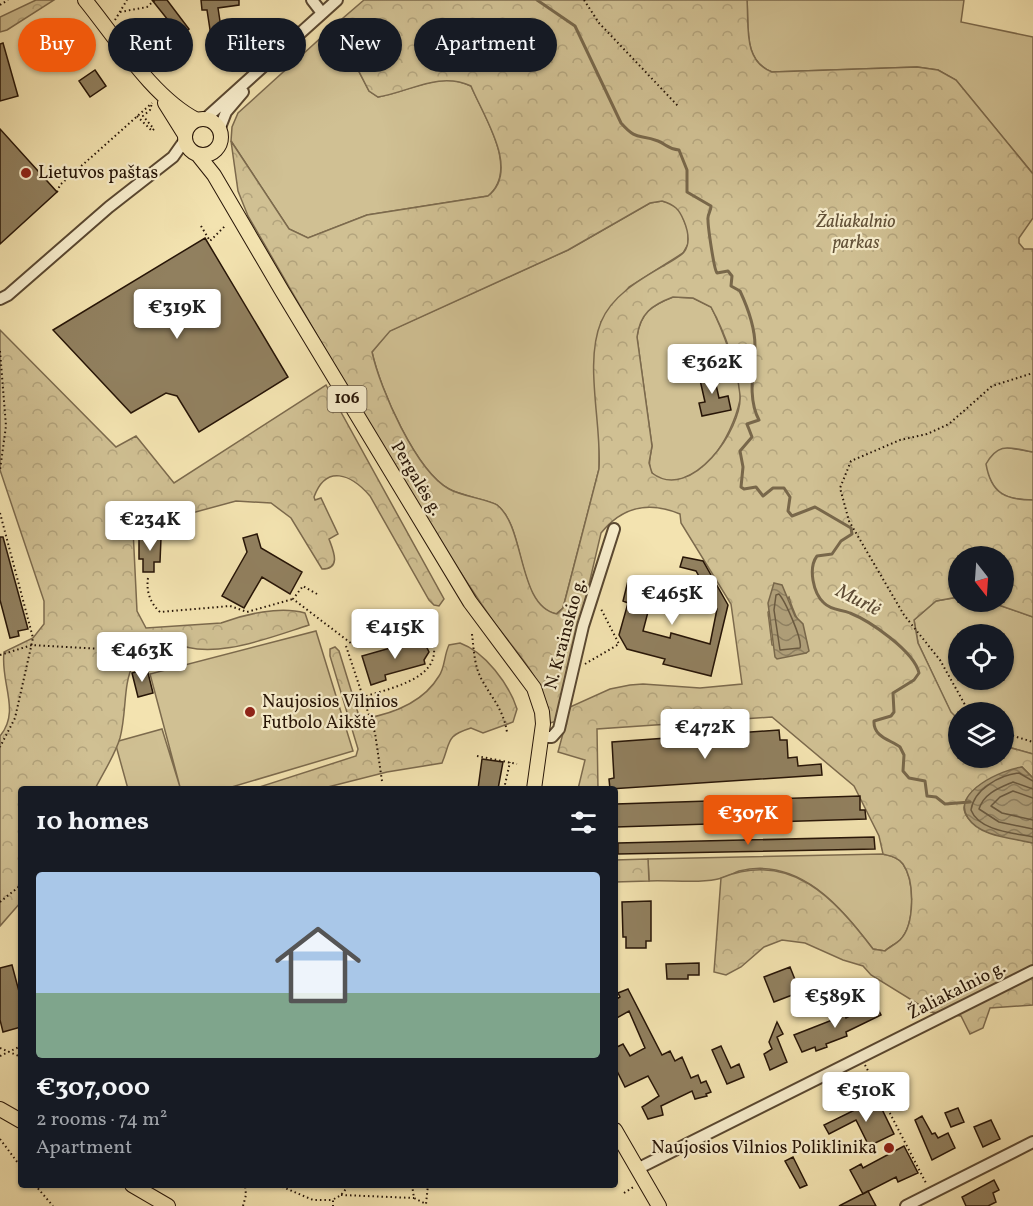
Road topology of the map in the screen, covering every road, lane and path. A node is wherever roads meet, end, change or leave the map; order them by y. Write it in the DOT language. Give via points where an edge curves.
graph roads {
  1 [pos="8,0"];
  2 [pos="85,0"];
  3 [pos="127,0"];
  4 [pos="154,0"];
  5 [pos="312,0"];
  6 [pos="338,0"];
  7 [pos="584,0"];
  8 [pos="0,5"];
  9 [pos="120,12"];
  10 [pos="322,13"];
  11 [pos="117,18"];
  12 [pos="306,28"];
  13 [pos="258,72"];
  14 [pos="259,72"];
  15 [pos="154,86"];
  16 [pos="678,106"];
  17 [pos="137,116"];
  18 [pos="201,120"];
  19 [pos="219,130"];
  20 [pos="185,138"];
  21 [pos="217,149"];
  22 [pos="196,154"];
  23 [pos="173,157"];
  24 [pos="57,192"];
  25 [pos="226,194"];
  26 [pos="226,225"];
  27 [pos="201,226"];
  28 [pos="0,299"];
  29 [pos="0,351"];
  30 [pos="1033,373"];
  31 [pos="0,470"];
  32 [pos="0,513"];
  33 [pos="614,529"];
  34 [pos="148,578"];
  35 [pos="593,593"];
  36 [pos="317,594"];
  37 [pos="293,599"];
  38 [pos="424,623"];
  39 [pos="472,634"];
  40 [pos="352,644"];
  41 [pos="32,645"];
  42 [pos="346,646"];
  43 [pos="122,650"];
  44 [pos="0,655"];
  45 [pos="585,664"];
  46 [pos="363,697"];
  47 [pos="963,702"];
  48 [pos="507,732"];
  49 [pos="1014,736"];
  50 [pos="542,738"];
  51 [pos="1033,742"];
  52 [pos="0,747"];
  53 [pos="477,756"];
  54 [pos="510,762"];
  55 [pos="518,764"];
  56 [pos="382,781"];
  57 [pos="505,786"];
  58 [pos="534,786"];
  59 [pos="18,887"];
  60 [pos="0,902"];
  61 [pos="1033,971"];
  62 [pos="0,1048"];
  63 [pos="18,1048"];
  64 [pos="9,1052"];
  65 [pos="0,1056"];
  66 [pos="18,1056"];
  67 [pos="866,1066"];
  68 [pos="0,1109"];
  69 [pos="18,1119"];
  70 [pos="618,1135"];
  71 [pos="0,1139"];
  72 [pos="1033,1142"];
  73 [pos="18,1163"];
  74 [pos="639,1168"];
  75 [pos="636,1186"];
  76 [pos="37,1188"];
  77 [pos="137,1188"];
  78 [pos="245,1188"];
  79 [pos="285,1188"];
  80 [pos="347,1188"];
  81 [pos="412,1188"];
  82 [pos="428,1188"];
  83 [pos="624,1193"];
  84 [pos="931,1193"];
  85 [pos="341,1195"];
  86 [pos="414,1198"];
  87 [pos="333,1200"];
  88 [pos="52,1206"];
  89 [pos="168,1206"];
  90 [pos="243,1206"];
  91 [pos="333,1206"];
  92 [pos="659,1206"];
  93 [pos="906,1206"];
  1 -- 8 [label="path"];
  2 -- 15 [label="main road"];
  3 -- 9 [label="path"];
  4 -- 9 [label="path" via="147,7"];
  5 -- 10 [label="street"];
  6 -- 10 [label="street"];
  7 -- 16 [label="path" via="599,23"];
  9 -- 11 [label="path"];
  10 -- 12 [label="street"];
  13 -- 18 [label="street"];
  14 -- 19 [label="street" via="226,112"];
  15 -- 18 [label="main road" via="177,108"];
  15 -- 20 [label="main road"];
  17 -- 17 [label="path" via="153,131 143,116 152,103"];
  17 -- 24 [label="path" via="60,185"];
  18 -- 19 [label="main road"];
  18 -- 20 [label="main road" via="189,126"];
  19 -- 21 [label="main road" via="221,140"];
  20 -- 22 [label="main road"];
  20 -- 23 [label="street"];
  21 -- 22 [label="main road"];
  21 -- 25 [label="main road, Pergalės g. / 106"];
  22 -- 23 [label="street"];
  22 -- 25 [label="main road, Pergalės g. / 106"];
  23 -- 28 [label="street"];
  25 -- 50 [label="main road, Pergalės g. / 106" via="458,582 534,688 542,712"];
  26 -- 27 [label="path" via="210,241"];
  29 -- 31 [label="path" via="6,426"];
  30 -- 47 [label="path" via="992,386 949,424 850,462 840,488 849,521 904,615 940,660"];
  32 -- 41 [label="path"];
  33 -- 35 [label="street, N. Krainskio g."];
  34 -- 37 [label="path" via="147,589 160,612 230,606 247,612"];
  35 -- 45 [label="path" via="619,644"];
  35 -- 50 [label="street, N. Krainskio g." via="559,729 552,737"];
  36 -- 37 [label="path" via="303,586"];
  37 -- 40 [label="path"];
  38 -- 46 [label="path" via="435,644 431,665 411,681"];
  39 -- 48 [label="path" via="476,665 504,713"];
  41 -- 43 [label="path"];
  41 -- 44 [label="path"];
  41 -- 52 [label="path" via="15,718"];
  42 -- 46 [label="path"];
  46 -- 56 [label="path" via="375,733"];
  49 -- 51 [label="path"];
  50 -- 58 [label="main road, Pergalės g. / 106"];
  53 -- 54 [label="path"];
  54 -- 55 [label="path"];
  54 -- 57 [label="path"];
  59 -- 60 [label="path"];
  61 -- 74 [label="street, Žaliakalnio g."];
  62 -- 64 [label="path"];
  63 -- 64 [label="path"];
  64 -- 65 [label="path"];
  64 -- 66 [label="path"];
  67 -- 84 [label="path"];
  68 -- 69 [label="main road"];
  70 -- 74 [label="main road"];
  71 -- 73 [label="path"];
  72 -- 84 [label="street"];
  74 -- 92 [label="main road"];
  75 -- 83 [label="path"];
  76 -- 88 [label="path"];
  77 -- 89 [label="main road"];
  78 -- 90 [label="path"];
  79 -- 87 [label="path" via="313,1200"];
  80 -- 85 [label="path"];
  81 -- 86 [label="path"];
  82 -- 86 [label="path" via="426,1204"];
  84 -- 93 [label="street"];
  85 -- 86 [label="path"];
  85 -- 87 [label="path"];
  87 -- 91 [label="path"];
}
